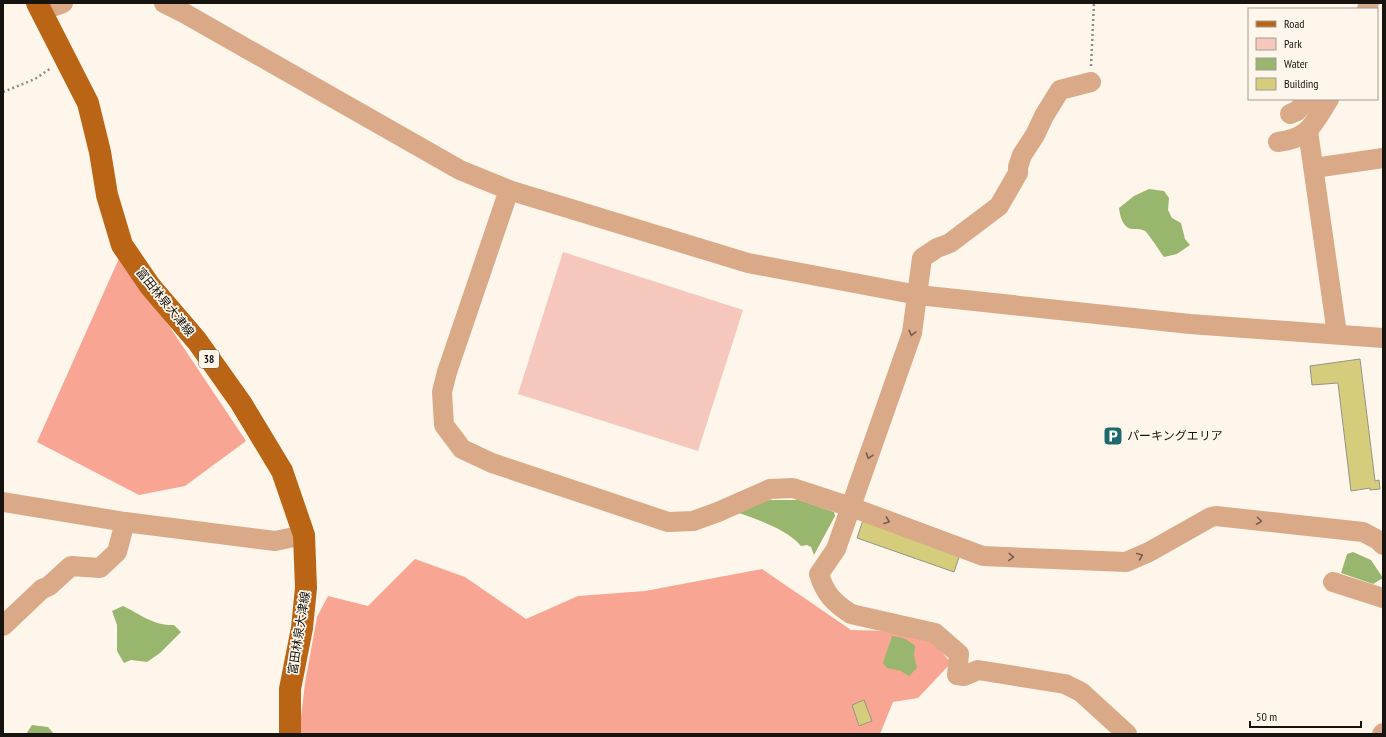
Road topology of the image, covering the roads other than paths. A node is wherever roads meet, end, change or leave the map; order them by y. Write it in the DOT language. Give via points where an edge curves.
graph roads {
  1 [pos="63,3"];
  2 [pos="164,3"];
  3 [pos="39,7"];
  4 [pos="1091,82"];
  5 [pos="1307,100"];
  6 [pos="1328,100"];
  7 [pos="1290,114"];
  8 [pos="1308,131"];
  9 [pos="1278,142"];
  10 [pos="1383,158"];
  11 [pos="1314,168"];
  12 [pos="509,190"];
  13 [pos="918,295"];
  14 [pos="1337,334"];
  15 [pos="1383,338"];
  16 [pos="3,502"];
  17 [pos="851,507"];
  18 [pos="125,522"];
  19 [pos="304,534"];
  20 [pos="1383,545"];
  21 [pos="1333,582"];
  22 [pos="1383,598"];
  23 [pos="3,626"];
  24 [pos="290,734"];
  25 [pos="1127,734"];
  1 -- 3 [label="street"];
  2 -- 12 [label="street" via="460,170"];
  3 -- 19 [label="main road, 富田林泉大津線 / 38" via="88,102 107,195 122,245 150,286 197,341 241,403 282,471"];
  4 -- 13 [label="street" via="1060,90 1022,155 1018,173 999,206 950,243 922,258"];
  5 -- 7 [label="street" via="1297,112"];
  6 -- 8 [label="street"];
  8 -- 9 [label="street" via="1293,140"];
  8 -- 11 [label="street"];
  10 -- 11 [label="street"];
  11 -- 14 [label="street"];
  12 -- 13 [label="street" via="748,263"];
  12 -- 17 [label="street" via="442,392 444,424 462,450 492,463 668,522 692,520 718,512 770,489 793,488"];
  13 -- 14 [label="street" via="1190,324"];
  13 -- 17 [label="street, one-way" via="912,333"];
  14 -- 15 [label="street"];
  16 -- 18 [label="street"];
  17 -- 20 [label="street, one-way" via="983,556 1126,562 1216,516 1362,532"];
  17 -- 25 [label="street" via="836,549 819,574 823,587 839,606 851,614 935,633 959,654 957,676 978,670 1065,684 1081,692"];
  18 -- 19 [label="street" via="275,541"];
  18 -- 23 [label="street" via="117,552 100,568 71,566"];
  19 -- 24 [label="main road, 富田林泉大津線 / 38" via="306,588 302,628 290,689"];
  21 -- 22 [label="street"];
}
